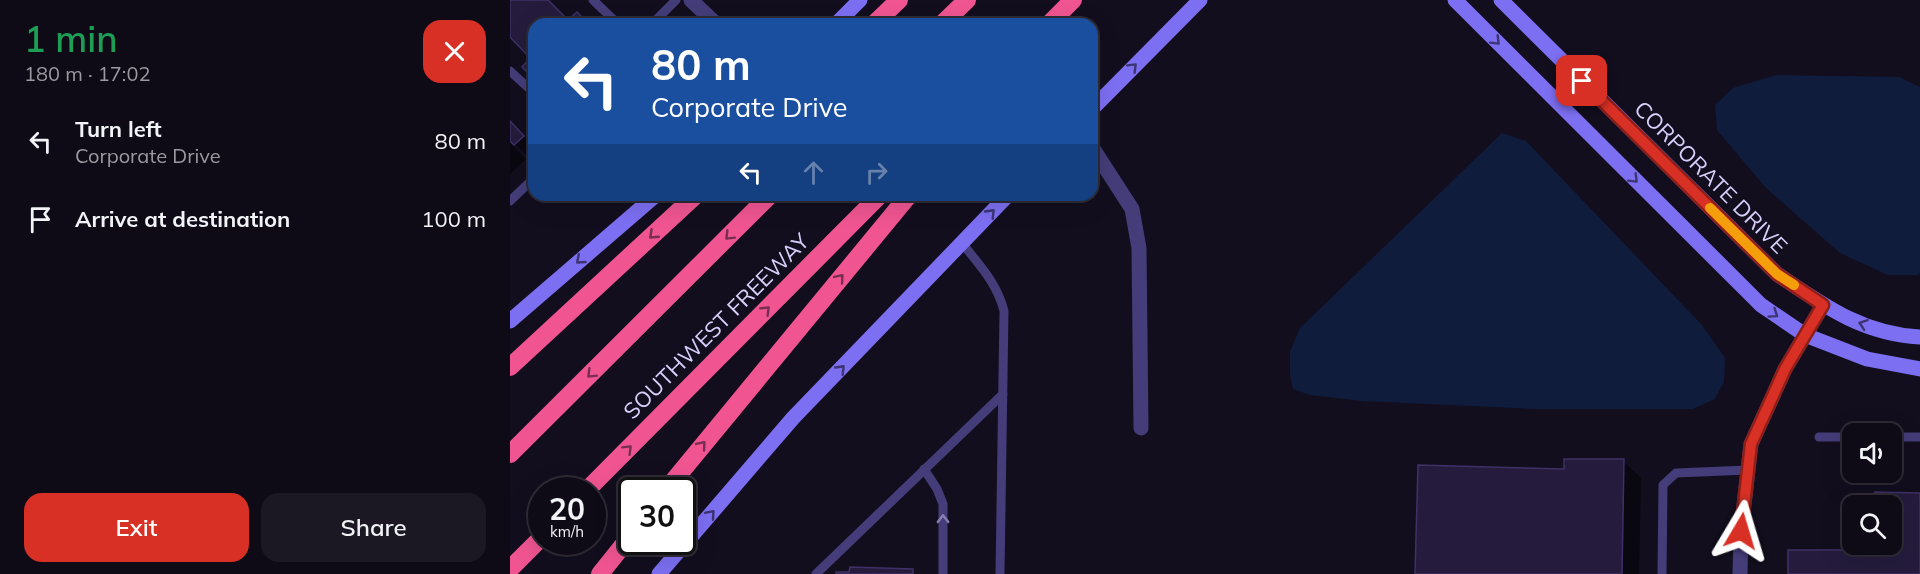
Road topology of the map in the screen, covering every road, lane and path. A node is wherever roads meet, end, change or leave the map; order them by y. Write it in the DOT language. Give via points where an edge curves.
graph roads {
  1 [pos="593,0"];
  2 [pos="676,0"];
  3 [pos="691,0"];
  4 [pos="860,0"];
  5 [pos="898,0"];
  6 [pos="967,0"];
  7 [pos="1073,0"];
  8 [pos="1200,0"];
  9 [pos="1455,0"];
  10 [pos="1501,0"];
  11 [pos="612,18"];
  12 [pos="658,18"];
  13 [pos="710,18"];
  14 [pos="842,18"];
  15 [pos="880,18"];
  16 [pos="948,18"];
  17 [pos="1055,18"];
  18 [pos="510,71"];
  19 [pos="528,88"];
  20 [pos="1098,103"];
  21 [pos="1098,156"];
  22 [pos="528,184"];
  23 [pos="510,201"];
  24 [pos="649,201"];
  25 [pos="690,201"];
  26 [pos="765,201"];
  27 [pos="874,201"];
  28 [pos="904,201"];
  29 [pos="1002,201"];
  30 [pos="962,243"];
  31 [pos="1823,305"];
  32 [pos="510,321"];
  33 [pos="1805,335"];
  34 [pos="1920,337"];
  35 [pos="510,367"];
  36 [pos="1920,369"];
  37 [pos="1003,394"];
  38 [pos="1140,428"];
  39 [pos="1819,437"];
  40 [pos="1842,437"];
  41 [pos="1902,437"];
  42 [pos="1920,437"];
  43 [pos="510,454"];
  44 [pos="924,469"];
  45 [pos="1748,470"];
  46 [pos="600,477"];
  47 [pos="677,477"];
  48 [pos="528,551"];
  49 [pos="618,552"];
  50 [pos="510,569"];
  51 [pos="600,574"];
  52 [pos="659,574"];
  53 [pos="816,574"];
  54 [pos="943,574"];
  55 [pos="1000,574"];
  56 [pos="1662,574"];
  57 [pos="1740,574"];
  1 -- 11 [label="lane"];
  2 -- 12 [label="lane"];
  3 -- 13 [label="street"];
  4 -- 14 [label="street"];
  5 -- 15 [label="highway"];
  6 -- 16 [label="highway"];
  7 -- 17 [label="highway"];
  20 -- 8 [label="street, one-way"];
  9 -- 33 [label="street, one-way" via="1761,305"];
  10 -- 31 [label="street, CORPORATE DRIVE" via="1777,274"];
  18 -- 19 [label="lane"];
  21 -- 38 [label="street" via="1132,209 1139,248"];
  22 -- 23 [label="lane"];
  24 -- 32 [label="street, one-way"];
  25 -- 35 [label="highway, one-way"];
  26 -- 43 [label="highway, one-way"];
  46 -- 27 [label="highway, SOUTHWEST FREEWAY, one-way"];
  47 -- 28 [label="highway, one-way"];
  30 -- 29 [label="street, one-way"];
  30 -- 37 [label="lane" via="1000,296 1004,311"];
  52 -- 30 [label="street, one-way" via="793,418"];
  31 -- 33 [label="street"];
  34 -- 31 [label="street, CORPORATE DRIVE, one-way" via="1861,325"];
  33 -- 36 [label="street" via="1867,359"];
  33 -- 45 [label="street" via="1751,444"];
  37 -- 44 [label="lane"];
  37 -- 55 [label="lane"];
  39 -- 40 [label="lane"];
  41 -- 42 [label="lane"];
  44 -- 53 [label="lane"];
  54 -- 44 [label="lane, one-way" via="943,504"];
  45 -- 56 [label="lane" via="1676,473 1663,485"];
  45 -- 57 [label="street"];
  48 -- 50 [label="highway"];
  49 -- 51 [label="highway"];
}
